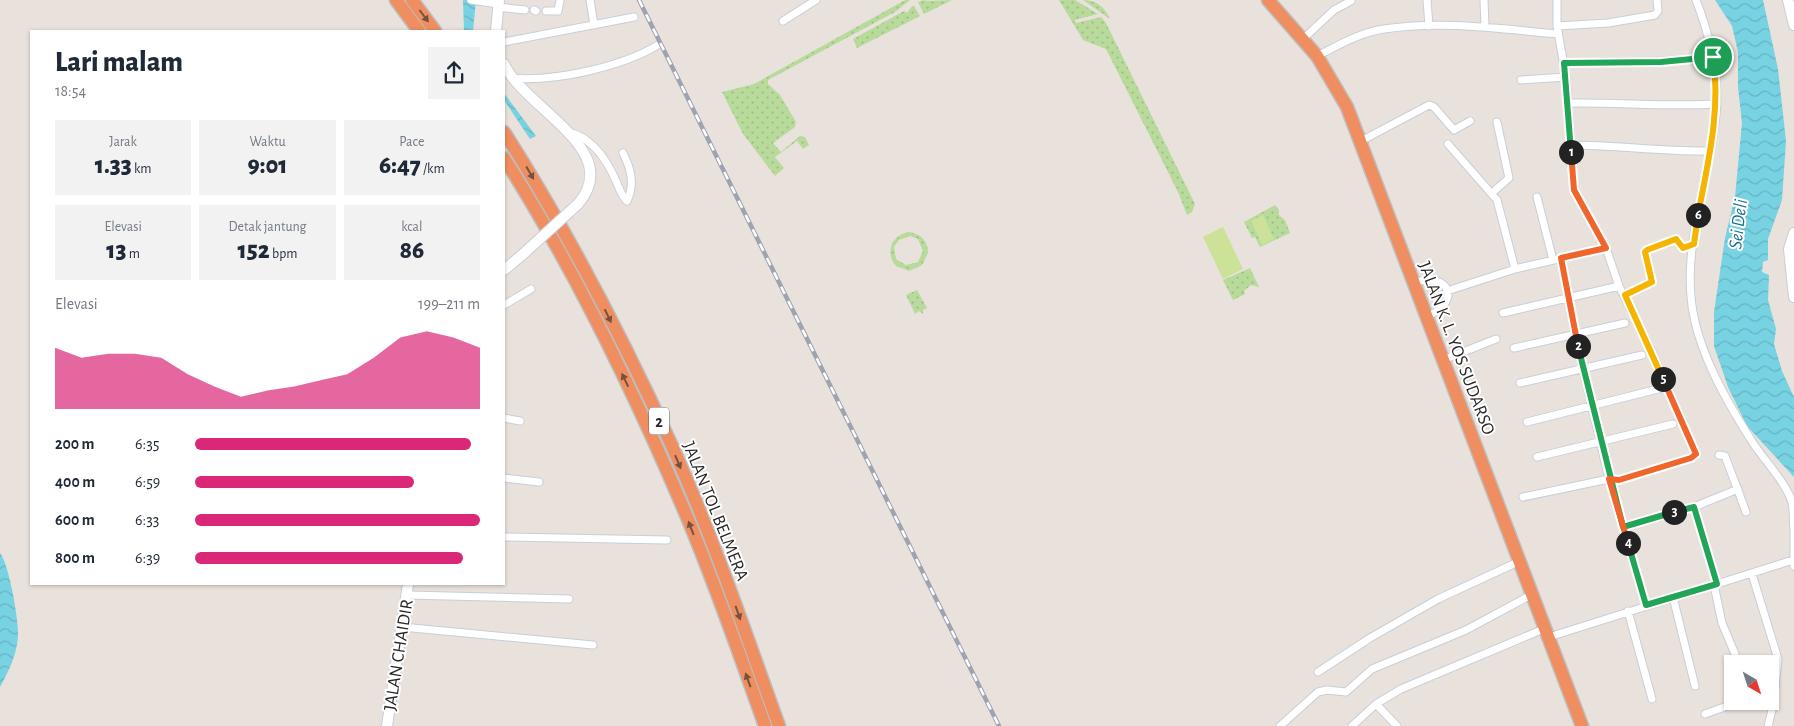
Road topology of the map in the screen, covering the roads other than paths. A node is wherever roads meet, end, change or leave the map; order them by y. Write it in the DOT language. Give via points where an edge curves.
graph roads {
  1 [pos="396,0"];
  2 [pos="412,0"];
  3 [pos="471,0"];
  4 [pos="560,0"];
  5 [pos="590,0"];
  6 [pos="816,0"];
  7 [pos="1268,0"];
  8 [pos="1427,0"];
  9 [pos="1484,0"];
  10 [pos="1557,0"];
  11 [pos="1657,0"];
  12 [pos="1696,0"];
  13 [pos="1351,1"];
  14 [pos="498,4"];
  15 [pos="1790,4"];
  16 [pos="525,10"];
  17 [pos="546,11"];
  18 [pos="634,17"];
  19 [pos="782,21"];
  20 [pos="594,25"];
  21 [pos="1794,25"];
  22 [pos="1429,26"];
  23 [pos="1557,26"];
  24 [pos="1485,27"];
  25 [pos="418,30"];
  26 [pos="434,30"];
  27 [pos="496,30"];
  28 [pos="1558,34"];
  29 [pos="1303,39"];
  30 [pos="505,42"];
  31 [pos="658,45"];
  32 [pos="1316,56"];
  33 [pos="1713,57"];
  34 [pos="1564,63"];
  35 [pos="505,66"];
  36 [pos="1566,77"];
  37 [pos="510,78"];
  38 [pos="1522,80"];
  39 [pos="1568,103"];
  40 [pos="1717,104"];
  41 [pos="1470,121"];
  42 [pos="1497,122"];
  43 [pos="566,131"];
  44 [pos="505,134"];
  45 [pos="1360,141"];
  46 [pos="1448,144"];
  47 [pos="1571,145"];
  48 [pos="1710,151"];
  49 [pos="623,153"];
  50 [pos="505,160"];
  51 [pos="1492,193"];
  52 [pos="1537,197"];
  53 [pos="1794,233"];
  54 [pos="1792,243"];
  55 [pos="1694,244"];
  56 [pos="1606,248"];
  57 [pos="1561,258"];
  58 [pos="1552,260"];
  59 [pos="505,269"];
  60 [pos="1515,269"];
  61 [pos="1413,283"];
  62 [pos="1619,286"];
  63 [pos="531,289"];
  64 [pos="1793,290"];
  65 [pos="1447,291"];
  66 [pos="1625,295"];
  67 [pos="1568,296"];
  68 [pos="505,304"];
  69 [pos="1503,313"];
  70 [pos="1425,317"];
  71 [pos="1625,323"];
  72 [pos="1575,335"];
  73 [pos="1496,339"];
  74 [pos="1514,348"];
  75 [pos="1642,355"];
  76 [pos="1443,360"];
  77 [pos="1584,368"];
  78 [pos="1520,383"];
  79 [pos="1666,387"];
  80 [pos="1593,405"];
  81 [pos="505,418"];
  82 [pos="520,421"];
  83 [pos="1527,422"];
  84 [pos="1673,424"];
  85 [pos="1600,441"];
  86 [pos="1719,454"];
  87 [pos="1537,457"];
  88 [pos="505,478"];
  89 [pos="1609,479"];
  90 [pos="539,482"];
  91 [pos="1738,489"];
  92 [pos="1523,497"];
  93 [pos="1694,507"];
  94 [pos="1746,512"];
  95 [pos="1623,527"];
  96 [pos="1794,530"];
  97 [pos="505,537"];
  98 [pos="666,540"];
  99 [pos="1520,561"];
  100 [pos="1794,563"];
  101 [pos="1752,574"];
  102 [pos="1715,584"];
  103 [pos="408,585"];
  104 [pos="1533,594"];
  105 [pos="406,595"];
  106 [pos="1673,597"];
  107 [pos="569,599"];
  108 [pos="1646,605"];
  109 [pos="1628,611"];
  110 [pos="402,627"];
  111 [pos="1547,632"];
  112 [pos="593,645"];
  113 [pos="1735,654"];
  114 [pos="1777,655"];
  115 [pos="1318,672"];
  116 [pos="1695,686"];
  117 [pos="1652,699"];
  118 [pos="1376,704"];
  119 [pos="1724,707"];
  120 [pos="1770,710"];
  121 [pos="1704,714"];
  122 [pos="387,726"];
  123 [pos="765,726"];
  124 [pos="779,726"];
  125 [pos="1280,726"];
  126 [pos="1352,726"];
  127 [pos="1397,726"];
  128 [pos="1582,726"];
  129 [pos="1768,726"];
  1 -- 25 [label="highway"];
  2 -- 26 [label="highway, one-way"];
  3 -- 14 [label="street"];
  4 -- 17 [label="street" via="558,11"];
  5 -- 20 [label="street"];
  6 -- 19 [label="street"];
  7 -- 29 [label="highway, JALAN K. L. YOS SUDARSO"];
  8 -- 22 [label="street"];
  9 -- 24 [label="street"];
  10 -- 23 [label="street"];
  11 -- 23 [label="street" via="1655,15 1608,23"];
  12 -- 33 [label="street"];
  13 -- 29 [label="street" via="1334,10"];
  14 -- 16 [label="street"];
  14 -- 27 [label="street"];
  15 -- 21 [label="street"];
  18 -- 20 [label="street"];
  20 -- 30 [label="street"];
  22 -- 24 [label="street"];
  22 -- 32 [label="street" via="1374,31"];
  23 -- 28 [label="street"];
  24 -- 28 [label="street"];
  28 -- 34 [label="street"];
  29 -- 32 [label="highway, JALAN K. L. YOS SUDARSO"];
  31 -- 37 [label="street" via="625,62 603,67 542,79"];
  32 -- 45 [label="highway, JALAN K. L. YOS SUDARSO" via="1342,97"];
  33 -- 34 [label="street" via="1661,62"];
  33 -- 40 [label="street"];
  34 -- 36 [label="street"];
  35 -- 37 [label="street"];
  36 -- 38 [label="street"];
  36 -- 39 [label="street"];
  37 -- 43 [label="street"];
  39 -- 40 [label="street"];
  39 -- 47 [label="street"];
  40 -- 48 [label="street"];
  41 -- 45 [label="street" via="1454,130 1429,105"];
  42 -- 51 [label="street" via="1509,178"];
  43 -- 49 [label="street" via="581,136 600,154 627,201 632,188 631,168"];
  43 -- 59 [label="street, bridge" via="582,146 590,163 590,185 586,195"];
  44 -- 124 [label="highway, JALAN TOL BELMERA / 2, one-way" via="605,310 672,446 728,584"];
  45 -- 61 [label="highway, JALAN K. L. YOS SUDARSO"];
  46 -- 51 [label="street"];
  47 -- 48 [label="street"];
  47 -- 56 [label="street" via="1574,190"];
  48 -- 55 [label="street"];
  123 -- 50 [label="highway, JALAN TOL BELMERA / 2, one-way" via="688,519 657,448 592,313"];
  51 -- 60 [label="street" via="1497,200"];
  52 -- 58 [label="street"];
  53 -- 54 [label="street"];
  54 -- 64 [label="street" via="1789,248"];
  55 -- 66 [label="street" via="1683,248 1676,239 1647,250 1652,282"];
  55 -- 96 [label="street" via="1692,304 1697,333 1738,419 1787,491 1792,503"];
  56 -- 57 [label="street"];
  56 -- 62 [label="street"];
  57 -- 58 [label="street"];
  57 -- 67 [label="street"];
  58 -- 60 [label="street"];
  60 -- 65 [label="street"];
  61 -- 65 [label="street" via="1432,279 1444,285"];
  61 -- 70 [label="highway, JALAN K. L. YOS SUDARSO"];
  62 -- 66 [label="street"];
  62 -- 67 [label="street"];
  63 -- 68 [label="street"];
  65 -- 70 [label="street" via="1443,308"];
  66 -- 79 [label="street"];
  67 -- 69 [label="street"];
  67 -- 72 [label="street"];
  70 -- 76 [label="highway, JALAN K. L. YOS SUDARSO"];
  71 -- 72 [label="street"];
  72 -- 74 [label="street"];
  72 -- 77 [label="street"];
  73 -- 76 [label="street"];
  75 -- 77 [label="street"];
  76 -- 99 [label="highway, JALAN K. L. YOS SUDARSO"];
  77 -- 78 [label="street"];
  77 -- 80 [label="street"];
  79 -- 80 [label="street"];
  79 -- 89 [label="street" via="1695,456 1619,480"];
  80 -- 83 [label="street"];
  80 -- 85 [label="street"];
  81 -- 82 [label="street"];
  84 -- 85 [label="street"];
  85 -- 87 [label="street"];
  85 -- 89 [label="street"];
  86 -- 91 [label="street" via="1725,456"];
  88 -- 90 [label="street"];
  89 -- 92 [label="street"];
  89 -- 95 [label="street"];
  91 -- 93 [label="street"];
  91 -- 94 [label="street"];
  93 -- 95 [label="street"];
  93 -- 102 [label="street"];
  95 -- 108 [label="street"];
  96 -- 100 [label="street"];
  97 -- 98 [label="street"];
  99 -- 104 [label="highway, JALAN K. L. YOS SUDARSO"];
  99 -- 115 [label="street" via="1438,599"];
  100 -- 101 [label="street"];
  101 -- 102 [label="street"];
  101 -- 114 [label="street"];
  102 -- 106 [label="street"];
  102 -- 113 [label="street" via="1722,623"];
  103 -- 105 [label="street, JALAN CHAIDIR"];
  104 -- 111 [label="highway, JALAN K. L. YOS SUDARSO"];
  104 -- 125 [label="street" via="1466,630 1372,669 1346,692 1318,692"];
  105 -- 107 [label="street"];
  105 -- 110 [label="street, JALAN CHAIDIR"];
  106 -- 108 [label="street"];
  106 -- 116 [label="street"];
  108 -- 109 [label="street"];
  109 -- 111 [label="street"];
  109 -- 117 [label="street"];
  110 -- 112 [label="street"];
  110 -- 122 [label="street, JALAN CHAIDIR"];
  111 -- 118 [label="street" via="1401,689"];
  111 -- 128 [label="highway, JALAN K. L. YOS SUDARSO"];
  118 -- 126 [label="street"];
  118 -- 127 [label="street"];
  119 -- 121 [label="street"];
  120 -- 129 [label="street"];
}
